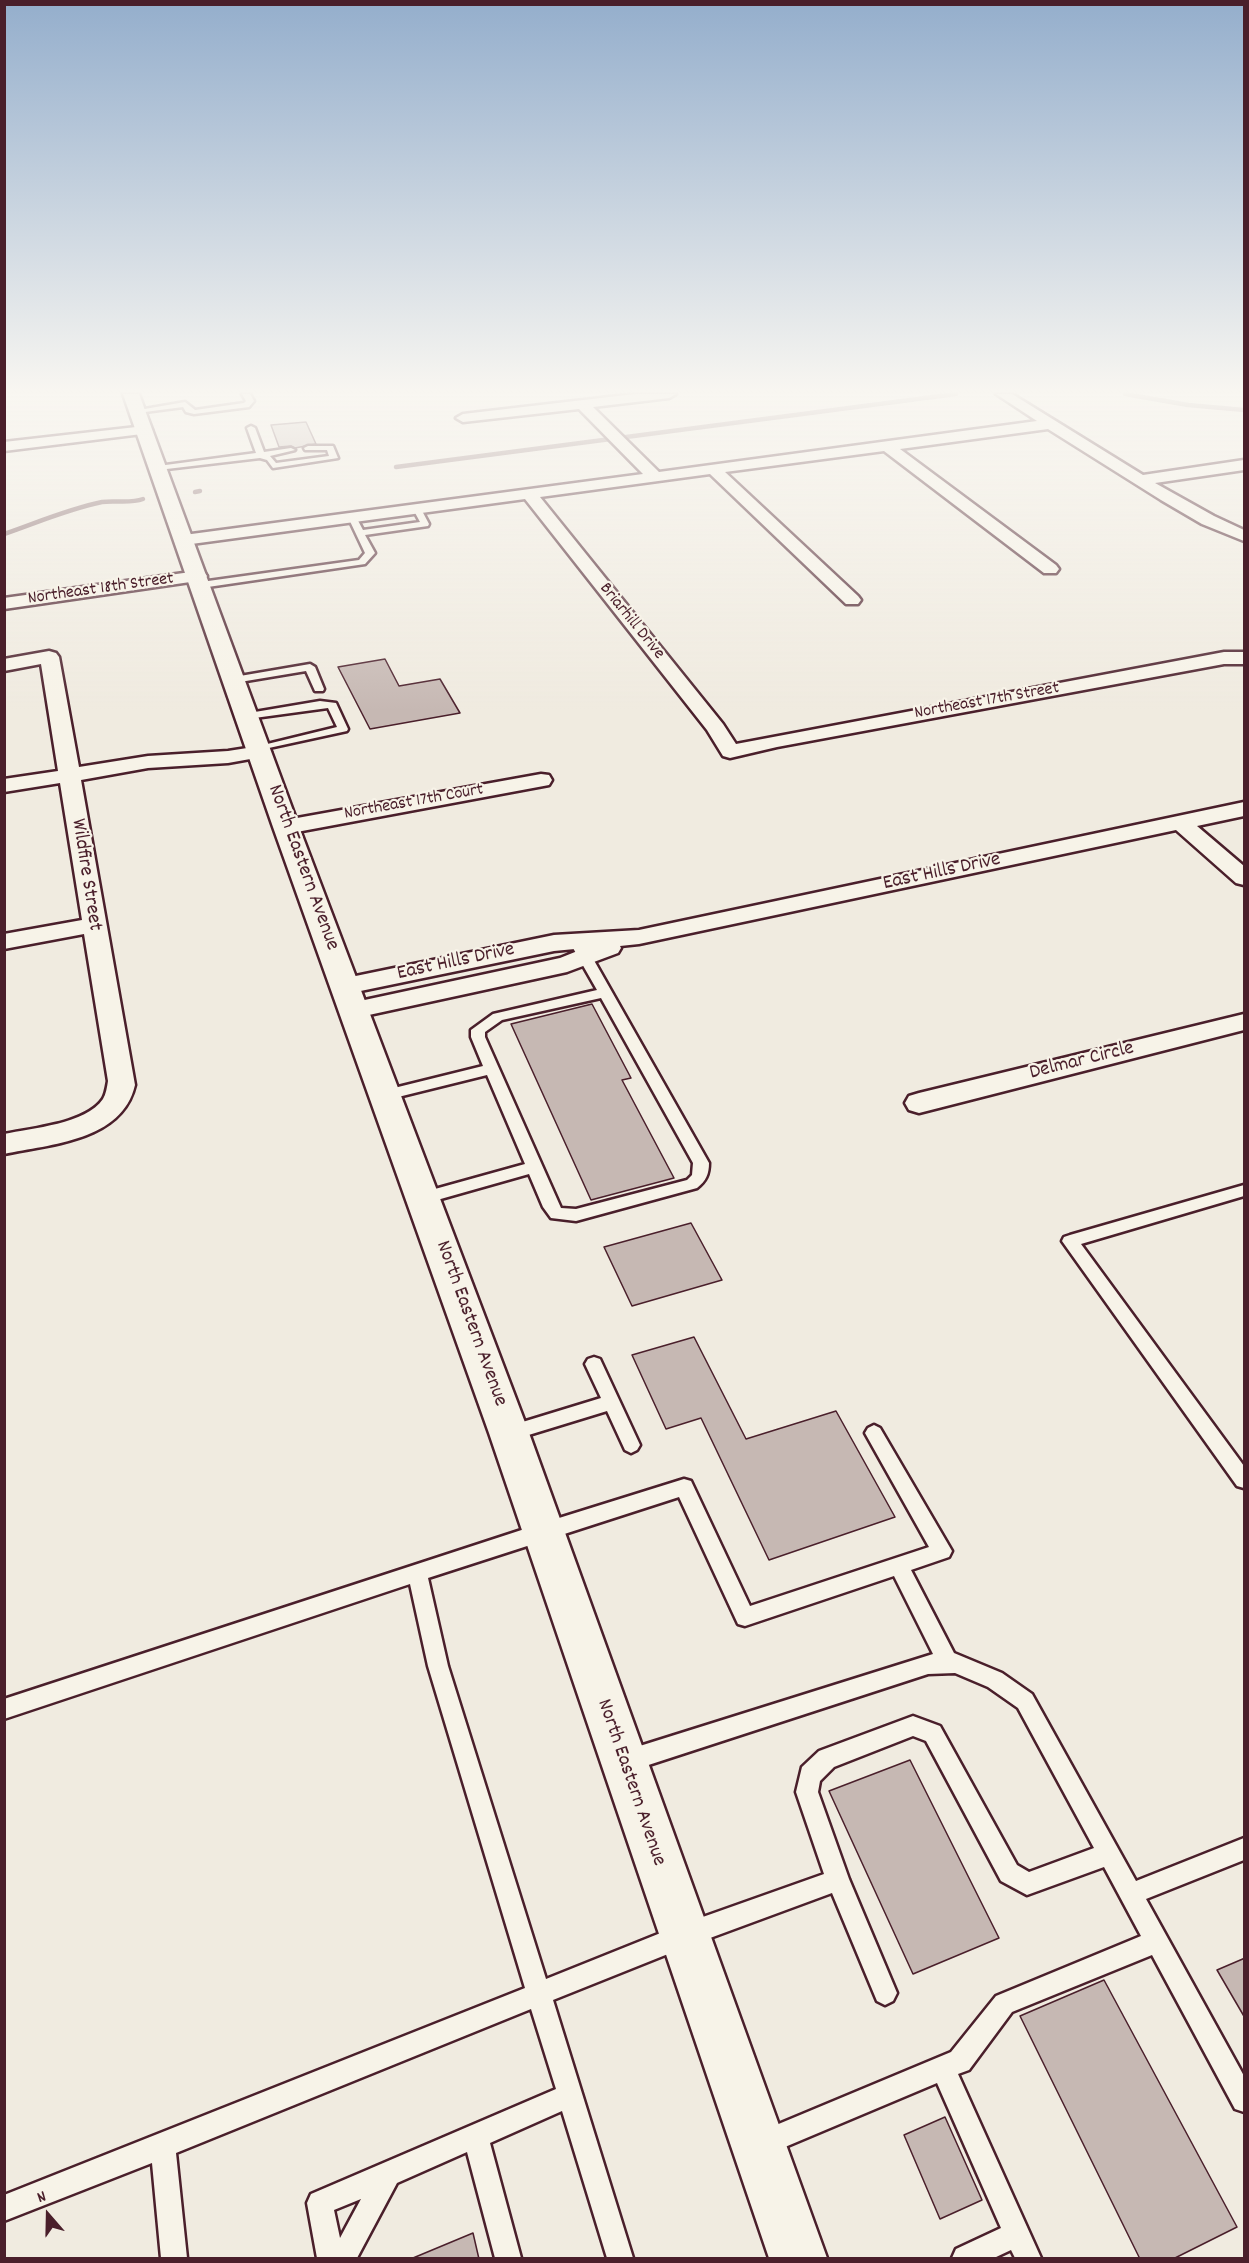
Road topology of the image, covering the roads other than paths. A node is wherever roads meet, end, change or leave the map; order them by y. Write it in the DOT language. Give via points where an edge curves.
graph roads {
  1 [pos="169,500"];
  2 [pos="487,500"];
  3 [pos="533,500"];
  4 [pos="745,500"];
  5 [pos="958,500"];
  6 [pos="1171,500"];
  7 [pos="417,509"];
  8 [pos="352,517"];
  9 [pos="360,533"];
  10 [pos="1245,536"];
  11 [pos="184,540"];
  12 [pos="1050,569"];
  13 [pos="200,581"];
  14 [pos="852,600"];
  15 [pos="4,604"];
  16 [pos="1245,658"];
  17 [pos="4,665"];
  18 [pos="234,680"];
  19 [pos="319,689"];
  20 [pos="255,738"];
  21 [pos="730,752"];
  22 [pos="69,775"];
  23 [pos="541,780"];
  24 [pos="4,786"];
  25 [pos="1245,809"];
  26 [pos="1181,823"];
  27 [pos="286,827"];
  28 [pos="1245,878"];
  29 [pos="93,925"];
  30 [pos="4,942"];
  31 [pos="580,949"];
  32 [pos="604,993"];
  33 [pos="350,998"];
  34 [pos="1245,1022"];
  35 [pos="492,1069"];
  36 [pos="386,1095"];
  37 [pos="919,1103"];
  38 [pos="4,1144"];
  39 [pos="534,1167"];
  40 [pos="1245,1191"];
  41 [pos="423,1197"];
  42 [pos="594,1364"];
  43 [pos="612,1402"];
  44 [pos="509,1433"];
  45 [pos="874,1433"];
  46 [pos="631,1445"];
  47 [pos="1245,1480"];
  48 [pos="543,1530"];
  49 [pos="898,1565"];
  50 [pos="417,1573"];
  51 [pos="948,1663"];
  52 [pos="4,1709"];
  53 [pos="623,1762"];
  54 [pos="1245,1850"];
  55 [pos="1109,1854"];
  56 [pos="838,1880"];
  57 [pos="1131,1894"];
  58 [pos="683,1935"];
  59 [pos="1157,1941"];
  60 [pos="540,1993"];
  61 [pos="885,1993"];
  62 [pos="943,2068"];
  63 [pos="571,2095"];
  64 [pos="1245,2100"];
  65 [pos="476,2137"];
  66 [pos="163,2146"];
  67 [pos="758,2146"];
  68 [pos="388,2174"];
  69 [pos="4,2208"];
  70 [pos="1017,2234"];
  71 [pos="174,2259"];
  72 [pos="330,2259"];
  73 [pos="343,2259"];
  74 [pos="508,2259"];
  75 [pos="620,2259"];
  76 [pos="798,2259"];
  77 [pos="965,2259"];
  78 [pos="1028,2259"];
  1 -- 11 [label="main road, North Eastern Avenue"];
  2 -- 7 [label="street"];
  3 -- 21 [label="street, Briarhill Drive" via="716,728"];
  4 -- 14 [label="street"];
  5 -- 12 [label="street"];
  6 -- 10 [label="street"];
  7 -- 8 [label="street"];
  7 -- 9 [label="lane" via="425,524"];
  8 -- 9 [label="lane"];
  8 -- 11 [label="street"];
  9 -- 13 [label="lane" via="370,554 362,562"];
  11 -- 13 [label="main road, North Eastern Avenue"];
  13 -- 15 [label="street, Northeast 18th Street"];
  13 -- 18 [label="main road, North Eastern Avenue"];
  16 -- 21 [label="street, Northeast 17th Street" via="1147,672"];
  17 -- 22 [label="street, Wildfire Street" via="49,657"];
  18 -- 19 [label="lane" via="310,667"];
  18 -- 20 [label="main road, North Eastern Avenue"];
  20 -- 20 [label="lane" via="343,729 332,705 320,704"];
  20 -- 22 [label="street" via="228,757 148,762"];
  20 -- 27 [label="main road, North Eastern Avenue"];
  22 -- 24 [label="street"];
  22 -- 29 [label="street, Wildfire Street"];
  23 -- 27 [label="street, Northeast 17th Court"];
  25 -- 26 [label="street, East Hills Drive"];
  26 -- 28 [label="street"];
  26 -- 31 [label="street, East Hills Drive"];
  27 -- 33 [label="main road, North Eastern Avenue"];
  29 -- 30 [label="street"];
  29 -- 38 [label="street, Wildfire Street" via="122,1081 119,1094 112,1107 92,1122"];
  31 -- 32 [label="lane"];
  31 -- 33 [label="street, East Hills Drive" via="567,964"];
  32 -- 35 [label="lane" via="487,1022 478,1030 478,1037"];
  32 -- 39 [label="lane" via="702,1171 692,1184 568,1216 557,1214 551,1207"];
  33 -- 36 [label="main road, North Eastern Avenue"];
  34 -- 37 [label="street, Delmar Circle"];
  35 -- 36 [label="lane"];
  35 -- 39 [label="lane"];
  36 -- 41 [label="main road, North Eastern Avenue"];
  39 -- 41 [label="lane"];
  40 -- 47 [label="lane" via="1070,1241"];
  41 -- 44 [label="main road, North Eastern Avenue"];
  42 -- 43 [label="lane"];
  43 -- 44 [label="lane"];
  43 -- 46 [label="lane"];
  44 -- 48 [label="main road, North Eastern Avenue"];
  45 -- 49 [label="lane" via="942,1551"];
  48 -- 49 [label="lane" via="684,1486 746,1617"];
  48 -- 50 [label="lane"];
  48 -- 53 [label="main road, North Eastern Avenue"];
  49 -- 51 [label="lane"];
  50 -- 52 [label="lane"];
  50 -- 60 [label="lane" via="438,1666"];
  51 -- 53 [label="lane" via="928,1664"];
  51 -- 55 [label="lane" via="995,1680 1025,1701"];
  53 -- 58 [label="main road, North Eastern Avenue"];
  54 -- 57 [label="lane"];
  55 -- 56 [label="lane" via="1027,1884 1009,1873 933,1733 913,1726 827,1759 810,1775 807,1792"];
  55 -- 57 [label="lane"];
  56 -- 58 [label="lane"];
  56 -- 61 [label="lane"];
  57 -- 59 [label="lane"];
  58 -- 60 [label="lane"];
  58 -- 67 [label="main road, North Eastern Avenue"];
  59 -- 62 [label="lane" via="1004,2004 960,2061"];
  59 -- 64 [label="lane"];
  60 -- 63 [label="lane"];
  60 -- 66 [label="lane"];
  62 -- 67 [label="lane"];
  62 -- 70 [label="lane"];
  63 -- 65 [label="lane"];
  63 -- 75 [label="lane"];
  65 -- 68 [label="lane"];
  65 -- 74 [label="lane"];
  66 -- 69 [label="lane"];
  66 -- 71 [label="lane"];
  67 -- 76 [label="main road, North Eastern Avenue"];
  68 -- 72 [label="lane" via="320,2203"];
  68 -- 73 [label="lane"];
  70 -- 77 [label="lane"];
  70 -- 78 [label="lane"];
}
